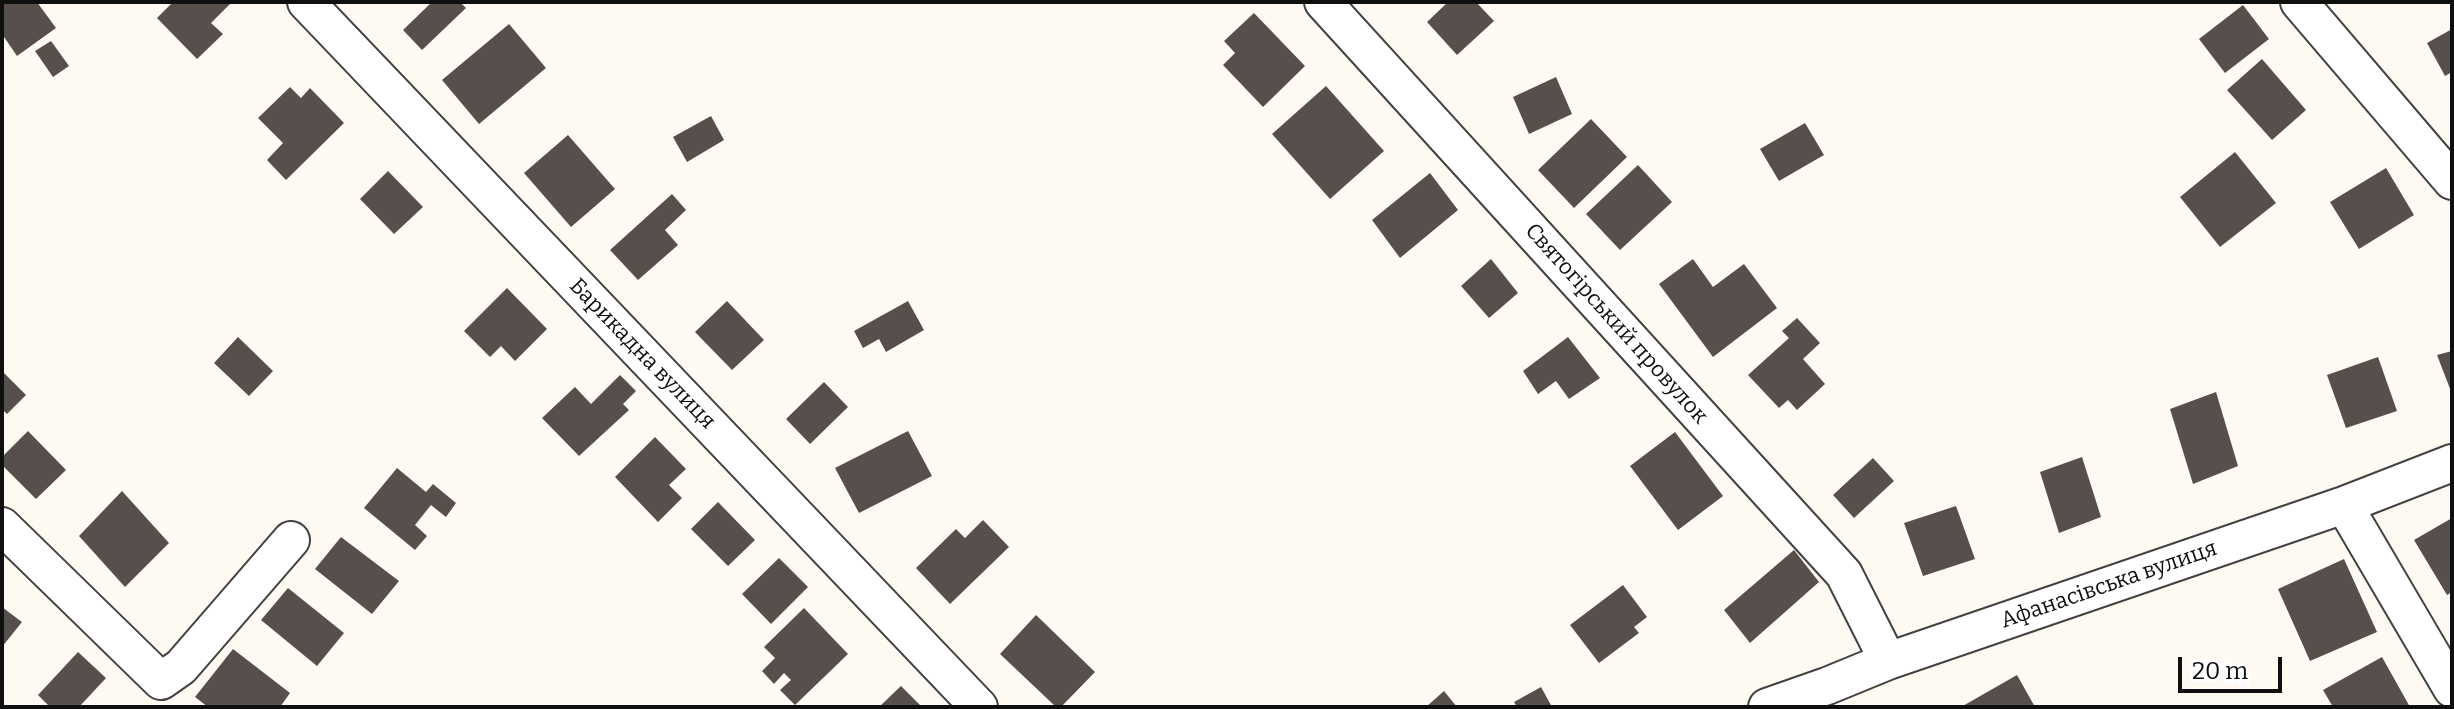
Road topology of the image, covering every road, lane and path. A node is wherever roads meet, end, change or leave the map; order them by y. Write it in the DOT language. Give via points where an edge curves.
graph roads {
  1 [pos="306,2"];
  2 [pos="1323,2"];
  3 [pos="2299,2"];
  4 [pos="2452,181"];
  5 [pos="2452,463"];
  6 [pos="2344,505"];
  7 [pos="2,526"];
  8 [pos="291,540"];
  9 [pos="1888,661"];
  10 [pos="2452,689"];
  11 [pos="1833,696"];
  12 [pos="979,707"];
  13 [pos="1767,707"];
  1 -- 12 [label="street, Барикадна вулиця"];
  2 -- 9 [label="street, Святогірський провулок" via="1844,574"];
  3 -- 4 [label="street"];
  5 -- 6 [label="street, Афанасівська вулиця"];
  6 -- 9 [label="street, Афанасівська вулиця"];
  6 -- 10 [label="street"];
  7 -- 8 [label="street" via="161,681 181,667"];
  9 -- 11 [label="street, Афанасівська вулиця"];
  11 -- 13 [label="street, Афанасівська вулиця"];
}
